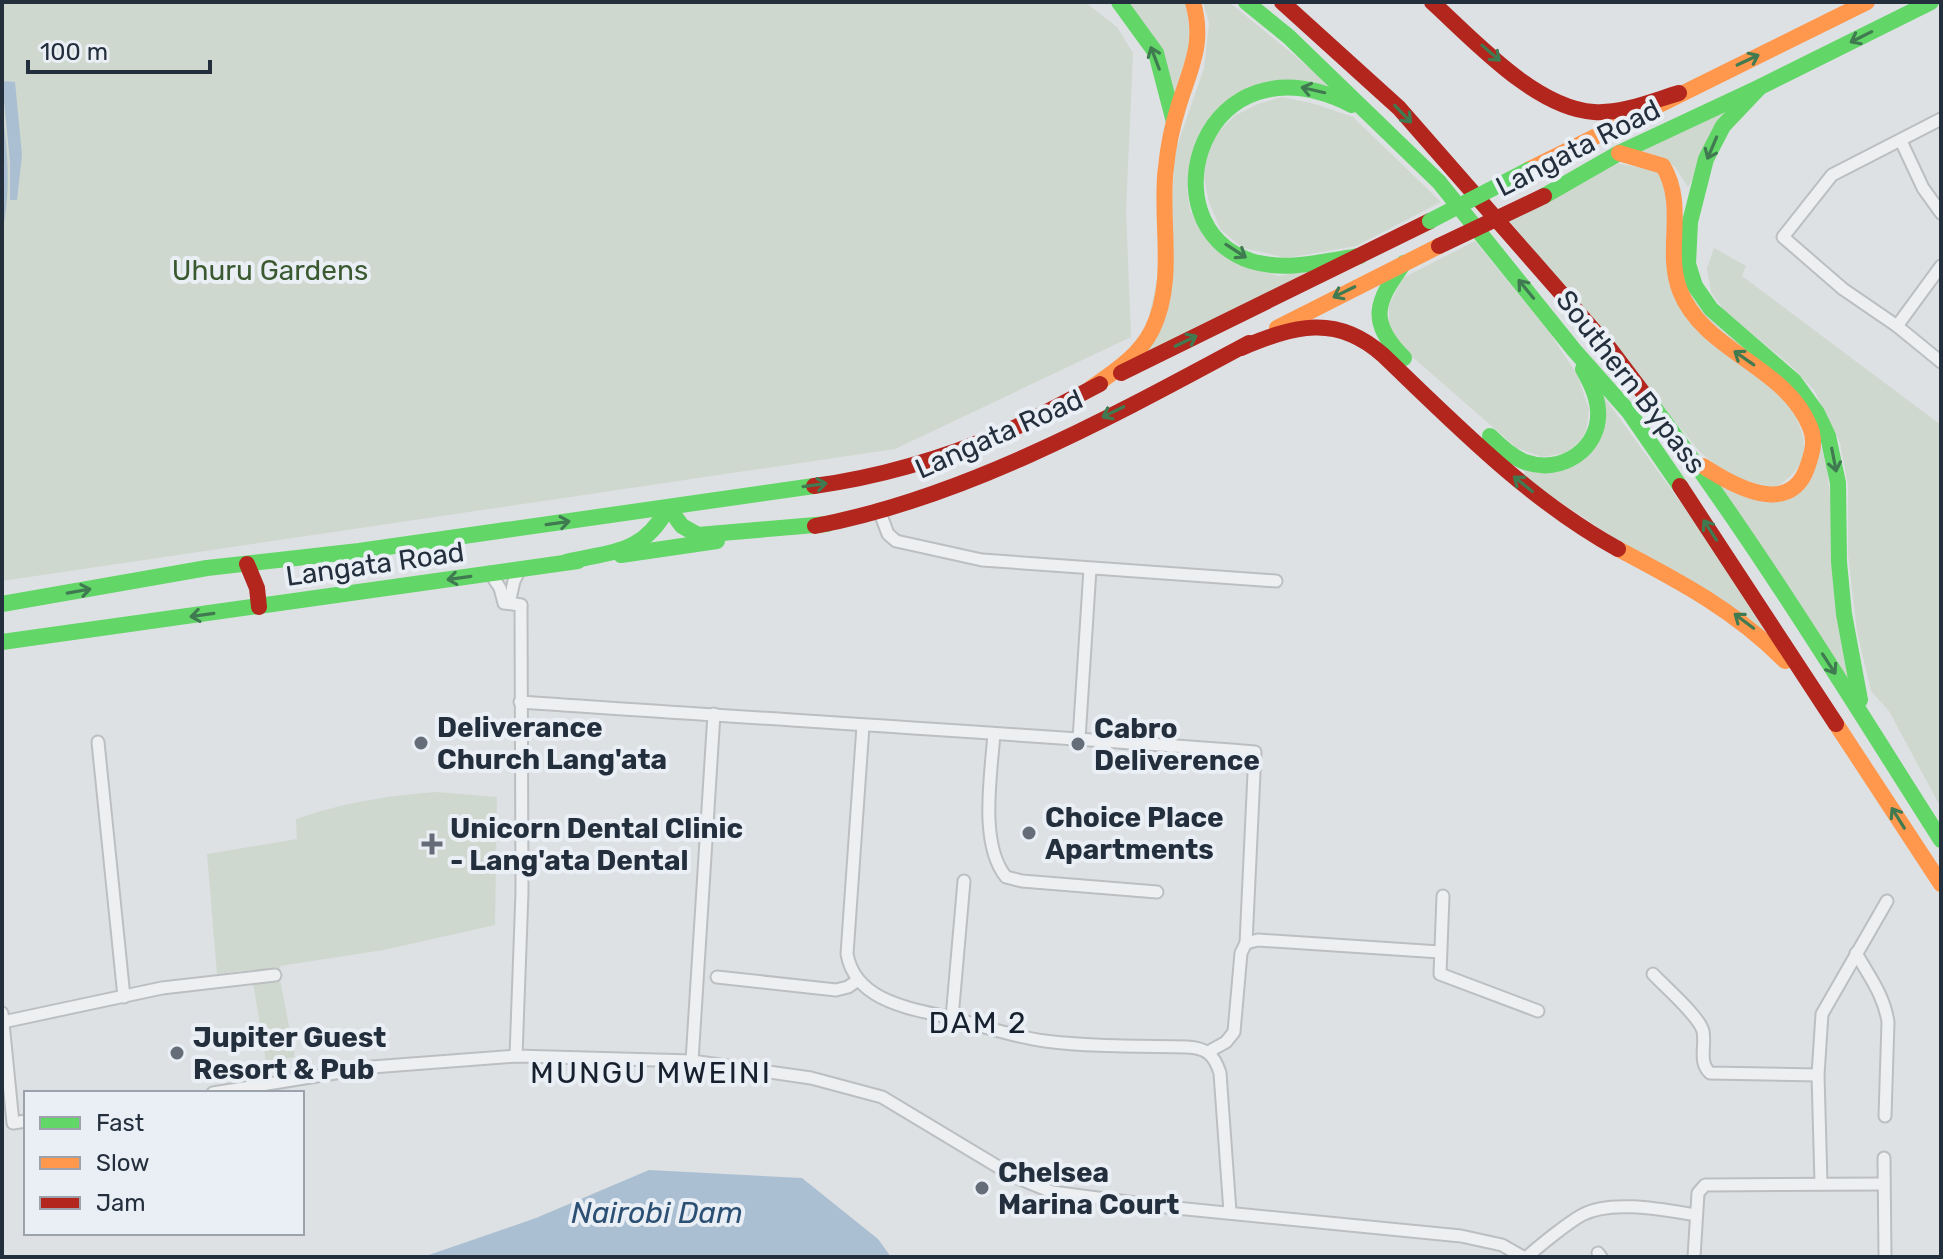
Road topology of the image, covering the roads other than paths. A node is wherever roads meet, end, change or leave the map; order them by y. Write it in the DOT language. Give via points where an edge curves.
graph roads {
  1 [pos="1119,2"];
  2 [pos="1193,2"];
  3 [pos="1246,2"];
  4 [pos="1282,2"];
  5 [pos="1432,2"];
  6 [pos="1867,2"];
  7 [pos="1931,2"];
  8 [pos="1760,87"];
  9 [pos="1679,93"];
  10 [pos="1941,119"];
  11 [pos="1174,122"];
  12 [pos="1382,125"];
  13 [pos="1901,141"];
  14 [pos="1170,143"];
  15 [pos="1619,153"];
  16 [pos="1195,181"];
  17 [pos="1941,213"];
  18 [pos="1360,256"];
  19 [pos="1404,263"];
  20 [pos="1941,266"];
  21 [pos="1897,326"];
  22 [pos="1241,348"];
  23 [pos="1574,350"];
  24 [pos="1941,362"];
  25 [pos="1091,388"];
  26 [pos="1693,459"];
  27 [pos="668,507"];
  28 [pos="879,510"];
  29 [pos="827,524"];
  30 [pos="566,562"];
  31 [pos="247,564"];
  32 [pos="520,569"];
  33 [pos="1090,569"];
  34 [pos="490,573"];
  35 [pos="1276,581"];
  36 [pos="2,604"];
  37 [pos="521,605"];
  38 [pos="259,607"];
  39 [pos="2,642"];
  40 [pos="520,702"];
  41 [pos="714,714"];
  42 [pos="1867,722"];
  43 [pos="863,726"];
  44 [pos="994,734"];
  45 [pos="1079,739"];
  46 [pos="98,742"];
  47 [pos="1850,742"];
  48 [pos="1941,840"];
  49 [pos="964,881"];
  50 [pos="1941,884"];
  51 [pos="1157,892"];
  52 [pos="1443,896"];
  53 [pos="1887,901"];
  54 [pos="1246,943"];
  55 [pos="1440,952"];
  56 [pos="1856,953"];
  57 [pos="1653,974"];
  58 [pos="275,975"];
  59 [pos="717,977"];
  60 [pos="858,980"];
  61 [pos="124,997"];
  62 [pos="1538,1011"];
  63 [pos="2,1013"];
  64 [pos="952,1018"];
  65 [pos="3,1022"];
  66 [pos="1208,1052"];
  67 [pos="516,1056"];
  68 [pos="692,1061"];
  69 [pos="1818,1075"];
  70 [pos="225,1091"];
  71 [pos="1885,1116"];
  72 [pos="7,1124"];
  73 [pos="1884,1158"];
  74 [pos="1821,1183"];
  75 [pos="1883,1184"];
  76 [pos="1230,1212"];
  77 [pos="1696,1215"];
  78 [pos="1525,1257"];
  79 [pos="1694,1257"];
  80 [pos="1885,1257"];
  11 -- 1 [label="main road, one-way" via="1156,53"];
  2 -- 11 [label="main road" via="1199,42"];
  3 -- 12 [label="main road, Southern Bypass"];
  4 -- 26 [label="main road, Southern Bypass, one-way" via="1399,108 1440,153 1610,349"];
  5 -- 9 [label="main road, one-way" via="1513,73 1563,105 1608,111"];
  9 -- 6 [label="main road, Langata Road, one-way"];
  7 -- 8 [label="main road, Langata Road, one-way"];
  8 -- 15 [label="main road, Langata Road"];
  8 -- 42 [label="main road, one-way" via="1729,118 1711,147 1690,218 1689,271 1714,314 1794,382 1814,405 1828,435 1839,490 1844,627"];
  9 -- 18 [label="main road, Langata Road, bridge"];
  10 -- 13 [label="street"];
  11 -- 14 [label="main road"];
  12 -- 16 [label="main road, one-way" via="1346,101 1298,86 1257,93 1219,114 1197,150"];
  23 -- 12 [label="main road, Southern Bypass, one-way" via="1439,182"];
  13 -- 17 [label="street"];
  13 -- 21 [label="street" via="1832,175 1783,237 1843,289"];
  14 -- 16 [label="main road"];
  14 -- 25 [label="main road" via="1164,186 1168,258 1160,309 1143,346"];
  15 -- 19 [label="main road, Langata Road, bridge" via="1544,196"];
  26 -- 15 [label="main road, one-way" via="1746,492 1775,494 1805,474 1813,448 1811,430 1793,399 1691,311 1675,271 1675,186 1663,166"];
  16 -- 18 [label="main road, one-way" via="1204,219 1241,257 1291,265"];
  25 -- 18 [label="main road, Langata Road, one-way"];
  19 -- 22 [label="main road, Langata Road, one-way"];
  19 -- 23 [label="main road" via="1379,303 1382,335 1510,454 1527,463 1569,461 1592,440 1598,408"];
  20 -- 21 [label="street"];
  21 -- 24 [label="street"];
  22 -- 28 [label="main road, Langata Road, one-way" via="971,481"];
  47 -- 22 [label="main road, one-way" via="1754,628 1551,506 1367,341 1312,325 1292,327"];
  47 -- 23 [label="main road, Southern Bypass, one-way" via="1670,470 1629,412"];
  27 -- 25 [label="main road, Langata Road, one-way" via="856,480 933,459 1007,431"];
  26 -- 42 [label="main road, Southern Bypass, one-way"];
  27 -- 29 [label="main road" via="682,526 698,535"];
  27 -- 30 [label="main road" via="643,542"];
  31 -- 27 [label="main road, Langata Road, one-way"];
  28 -- 29 [label="main road, Langata Road"];
  28 -- 33 [label="street" via="888,534 905,544 982,560"];
  29 -- 30 [label="main road, Langata Road"];
  30 -- 32 [label="main road, Langata Road"];
  36 -- 31 [label="main road, Langata Road, one-way"];
  31 -- 38 [label="main road"];
  32 -- 34 [label="main road, Langata Road"];
  32 -- 37 [label="street" via="509,603"];
  33 -- 35 [label="street"];
  33 -- 45 [label="street"];
  34 -- 37 [label="street" via="504,603"];
  34 -- 38 [label="main road, Langata Road, one-way"];
  37 -- 40 [label="street"];
  38 -- 39 [label="main road, Langata Road, one-way"];
  40 -- 41 [label="street"];
  40 -- 67 [label="street" via="522,892"];
  41 -- 43 [label="street"];
  41 -- 68 [label="street"];
  42 -- 48 [label="main road, Southern Bypass"];
  43 -- 44 [label="street"];
  43 -- 60 [label="street" via="847,954"];
  44 -- 45 [label="street"];
  44 -- 51 [label="street" via="990,831 994,855 1006,877"];
  45 -- 54 [label="street" via="1255,752"];
  46 -- 61 [label="street"];
  50 -- 47 [label="main road, Southern Bypass, one-way"];
  49 -- 64 [label="street"];
  52 -- 55 [label="street"];
  53 -- 56 [label="street"];
  54 -- 55 [label="street"];
  54 -- 66 [label="street" via="1234,1032"];
  55 -- 62 [label="street" via="1444,977"];
  56 -- 69 [label="street" via="1822,1014"];
  56 -- 71 [label="street" via="1886,1007"];
  57 -- 69 [label="street" via="1700,1025 1703,1065 1710,1073"];
  58 -- 61 [label="street"];
  59 -- 60 [label="street" via="836,990"];
  60 -- 64 [label="street" via="899,1006"];
  61 -- 65 [label="street"];
  63 -- 65 [label="street"];
  64 -- 66 [label="street" via="1044,1041"];
  65 -- 72 [label="street"];
  66 -- 76 [label="street" via="1220,1073"];
  67 -- 68 [label="street"];
  67 -- 70 [label="street" via="376,1066"];
  68 -- 76 [label="street" via="811,1078 882,1097 1015,1177 1052,1192"];
  69 -- 74 [label="street"];
  73 -- 75 [label="street"];
  74 -- 75 [label="street"];
  74 -- 77 [label="street" via="1710,1183 1698,1193"];
  75 -- 80 [label="street"];
  76 -- 78 [label="street" via="1461,1236 1502,1245"];
  77 -- 78 [label="street" via="1601,1209 1583,1214"];
  77 -- 79 [label="street"];
}
